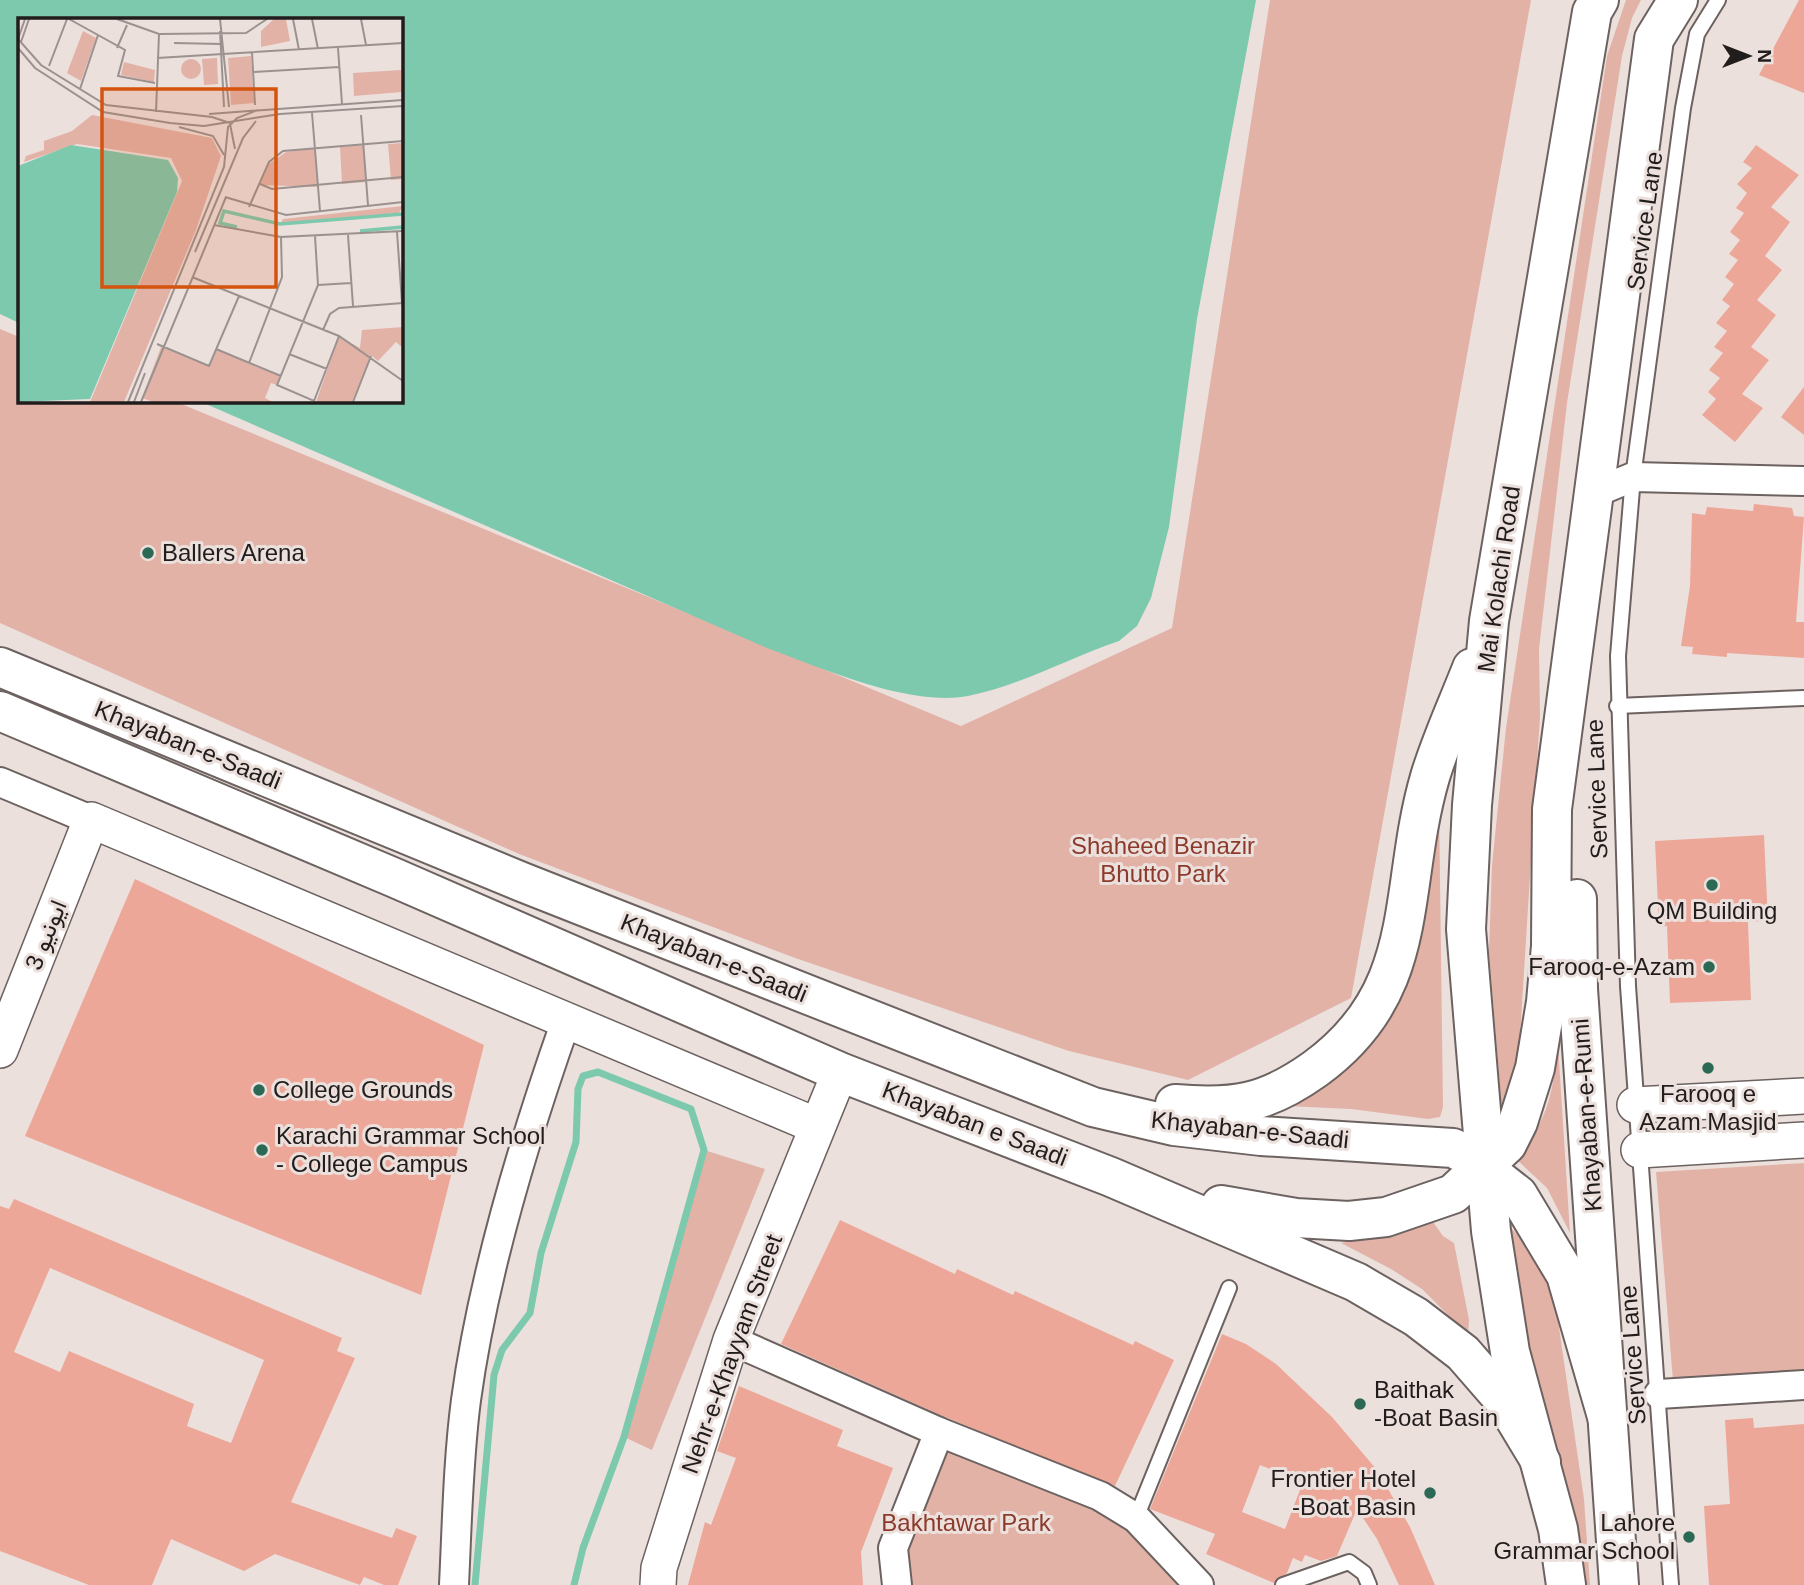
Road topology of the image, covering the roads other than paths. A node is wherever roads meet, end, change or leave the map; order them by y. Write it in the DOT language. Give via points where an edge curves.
graph roads {
  1 [pos="1600,0"];
  2 [pos="1678,0"];
  3 [pos="1718,0"];
  4 [pos="1633,477"];
  5 [pos="1804,481"];
  6 [pos="1594,493"];
  7 [pos="1489,621"];
  8 [pos="1574,645"];
  9 [pos="0,667"];
  10 [pos="1804,698"];
  11 [pos="1617,705"];
  12 [pos="0,711"];
  13 [pos="0,782"];
  14 [pos="91,820"];
  15 [pos="566,1021"];
  16 [pos="0,1050"];
  17 [pos="839,1072"];
  18 [pos="1038,1087"];
  19 [pos="1804,1096"];
  20 [pos="1635,1105"];
  21 [pos="817,1126"];
  22 [pos="1804,1140"];
  23 [pos="1639,1150"];
  24 [pos="1469,1157"];
  25 [pos="1111,1177"];
  26 [pos="1229,1288"];
  27 [pos="731,1340"];
  28 [pos="1804,1385"];
  29 [pos="1659,1394"];
  30 [pos="1608,1420"];
  31 [pos="939,1432"];
  32 [pos="1541,1462"];
  33 [pos="1136,1518"];
  34 [pos="454,1585"];
  35 [pos="658,1585"];
  36 [pos="897,1585"];
  37 [pos="1199,1585"];
  38 [pos="1283,1585"];
  39 [pos="1369,1585"];
  40 [pos="1566,1585"];
  41 [pos="1619,1585"];
  42 [pos="1671,1585"];
  1 -- 7 [label="main road, Mai Kolachi Road" via="1592,12"];
  2 -- 6 [label="main road" via="1654,39"];
  3 -- 4 [label="lane, Service Lane" via="1697,34 1683,108"];
  4 -- 5 [label="street"];
  4 -- 6 [label="street"];
  4 -- 11 [label="lane, Service Lane"];
  6 -- 8 [label="main road"];
  7 -- 18 [label="main road" via="1430,778 1397,956 1376,1008 1342,1049 1266,1099 1211,1107"];
  7 -- 24 [label="main road, Mai Kolachi Road" via="1466,929"];
  8 -- 24 [label="main road" via="1552,809 1551,946 1535,1068 1507,1144"];
  8 -- 30 [label="main road, Khayaban-e-Rumi" via="1578,989"];
  9 -- 18 [label="main road, Khayaban-e-Saadi" via="522,882"];
  10 -- 11 [label="lane"];
  11 -- 20 [label="lane, Service Lane"];
  12 -- 17 [label="main road, Khayaban-e-Saadi"];
  13 -- 14 [label="street"];
  14 -- 15 [label="street"];
  14 -- 16 [label="street, ایونیو 3"];
  15 -- 21 [label="street"];
  15 -- 34 [label="street" via="507,1210 475,1346 464,1425"];
  17 -- 21 [label="street, Nehr-e-Khayyam Street"];
  17 -- 25 [label="main road, Khayaban e Saadi"];
  18 -- 24 [label="main road, Khayaban-e-Saadi" via="1093,1107 1174,1126"];
  19 -- 20 [label="street"];
  20 -- 23 [label="lane, Service Lane"];
  21 -- 27 [label="street, Nehr-e-Khayyam Street"];
  22 -- 23 [label="street"];
  23 -- 29 [label="lane, Service Lane"];
  24 -- 25 [label="main road" via="1453,1194 1386,1217 1349,1221 1247,1212"];
  24 -- 30 [label="main road" via="1518,1195 1566,1275"];
  24 -- 32 [label="main road" via="1491,1231 1510,1352"];
  25 -- 32 [label="main road" via="1356,1282 1416,1317 1463,1353 1503,1399"];
  26 -- 33 [label="lane"];
  27 -- 31 [label="street"];
  27 -- 35 [label="street, Nehr-e-Khayyam Street" via="659,1568"];
  28 -- 29 [label="street"];
  29 -- 42 [label="lane, Service Lane"];
  30 -- 41 [label="main road, Khayaban-e-Rumi"];
  31 -- 33 [label="street" via="1100,1496"];
  31 -- 36 [label="street" via="893,1548"];
  32 -- 40 [label="main road"];
  33 -- 37 [label="street"];
  38 -- 39 [label="lane" via="1349,1562 1364,1573"];
}
